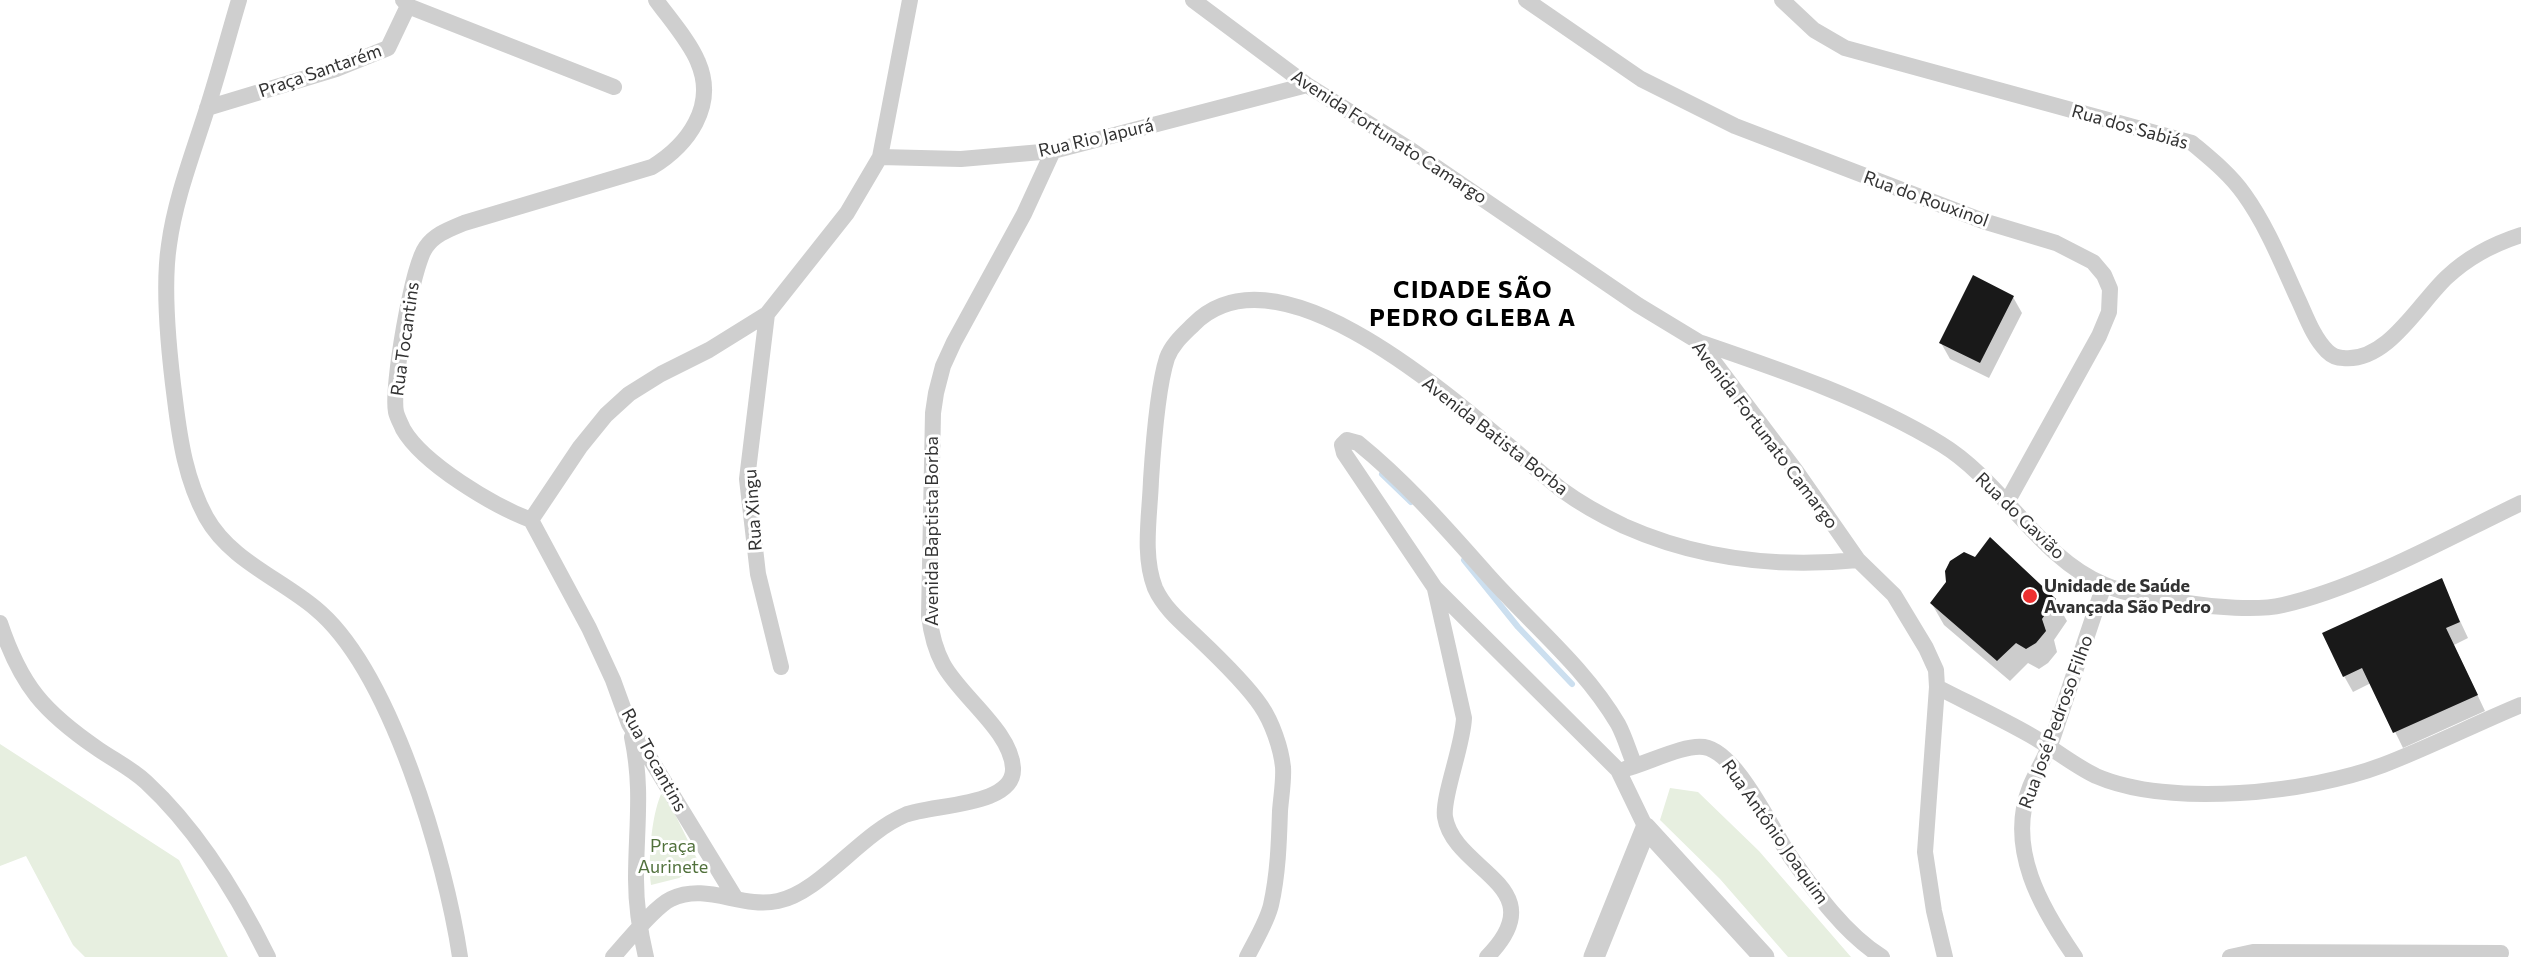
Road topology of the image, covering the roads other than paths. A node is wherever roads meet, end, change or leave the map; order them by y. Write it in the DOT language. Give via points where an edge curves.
graph roads {
  1 [pos="239,0"];
  2 [pos="656,0"];
  3 [pos="910,0"];
  4 [pos="1193,0"];
  5 [pos="1526,0"];
  6 [pos="1782,0"];
  7 [pos="406,3"];
  8 [pos="1307,85"];
  9 [pos="614,87"];
  10 [pos="207,108"];
  11 [pos="1053,151"];
  12 [pos="880,157"];
  13 [pos="2521,235"];
  14 [pos="767,314"];
  15 [pos="1699,342"];
  16 [pos="2007,502"];
  17 [pos="2521,503"];
  18 [pos="531,520"];
  19 [pos="1858,560"];
  20 [pos="2104,585"];
  21 [pos="1435,588"];
  22 [pos="0,623"];
  23 [pos="781,667"];
  24 [pos="1937,687"];
  25 [pos="2520,708"];
  26 [pos="629,724"];
  27 [pos="2049,748"];
  28 [pos="1635,766"];
  29 [pos="1618,770"];
  30 [pos="1646,828"];
  31 [pos="736,899"];
  32 [pos="639,928"];
  33 [pos="2501,953"];
  34 [pos="267,957"];
  35 [pos="460,957"];
  36 [pos="613,957"];
  37 [pos="646,957"];
  38 [pos="1247,957"];
  39 [pos="1487,957"];
  40 [pos="1594,957"];
  41 [pos="1764,957"];
  42 [pos="1882,957"];
  43 [pos="1945,957"];
  44 [pos="2075,957"];
  45 [pos="2230,957"];
  1 -- 10 [label="street"];
  2 -- 18 [label="street, Rua Tocantins" via="698,62 704,88 696,125 684,141 652,167 441,233 426,246 413,280 395,389 396,412 404,430 421,454 437,466 508,512"];
  3 -- 12 [label="street"];
  4 -- 8 [label="street, Avenida Fortunato Camargo"];
  5 -- 16 [label="street, Rua do Rouxinol" via="1641,80 1736,126 1983,221 2056,243 2093,262 2110,289 2109,312"];
  6 -- 13 [label="street, Rua dos Sabiás" via="1814,30 1845,48 2192,143 2244,194 2314,333 2326,350 2341,358 2370,353 2396,335 2465,261 2498,242"];
  7 -- 9 [label="street, Praça Santarém"];
  7 -- 10 [label="street, Praça Santarém" via="388,48 336,69"];
  8 -- 11 [label="street, Rua Rio Japurá"];
  8 -- 15 [label="street, Avenida Fortunato Camargo"];
  10 -- 35 [label="street" via="178,199 168,248 173,386 189,480 207,519 232,549 316,608 339,633 374,684 434,837"];
  11 -- 12 [label="street, Rua Rio Japurá" via="961,159"];
  11 -- 31 [label="street, Avenida Baptista Borba" via="1024,214 950,350 933,413 929,616 932,635 943,664 1011,753 1014,770 1010,781 991,798 904,816 793,896 776,902"];
  12 -- 14 [label="street" via="847,213"];
  14 -- 18 [label="street" via="629,394 580,447"];
  14 -- 23 [label="street, Rua Xingu" via="747,479 758,574"];
  15 -- 16 [label="street, Rua do Gavião" via="1775,368 1919,432 1964,461"];
  15 -- 19 [label="street, Avenida Fortunato Camargo"];
  16 -- 20 [label="street, Rua do Gavião" via="2067,562"];
  17 -- 20 [label="street, Rua do Gavião" via="2347,584 2281,606 2214,607 2142,596"];
  18 -- 26 [label="street, Rua Tocantins" via="589,628"];
  19 -- 24 [label="street, Avenida Fortunato Camargo" via="1894,595 1914,625 1935,670"];
  19 -- 38 [label="street, Avenida Batista Borba" via="1815,564 1756,561 1693,551 1635,530 1563,490 1461,404 1348,327 1317,312 1266,300 1228,301 1202,315 1168,355 1152,474 1148,562 1156,588 1171,613 1261,706 1275,735 1283,766 1271,908"];
  20 -- 27 [label="street, Rua José Pedroso Filho"];
  21 -- 28 [label="street" via="1350,462 1342,445 1347,440 1358,443 1427,505 1601,698 1619,726"];
  21 -- 29 [label="street"];
  21 -- 39 [label="street" via="1464,718 1445,816 1458,844 1502,888 1511,917 1499,945"];
  22 -- 34 [label="street" via="11,657 33,694 55,717 144,780 200,841 251,923"];
  24 -- 27 [label="street"];
  24 -- 43 [label="street, Avenida Fortunato Camargo" via="1925,852"];
  25 -- 27 [label="street" via="2382,766 2286,788 2176,794 2128,786 2097,776"];
  26 -- 31 [label="street, Rua Tocantins"];
  26 -- 32 [label="street" via="640,794 636,880"];
  27 -- 44 [label="street, Rua José Pedroso Filho" via="2030,788 2023,815 2023,843 2027,868 2039,899"];
  28 -- 29 [label="street, Rua Antônio Joaquim"];
  28 -- 42 [label="street, Rua Antônio Joaquim" via="1704,747 1726,759 1834,915"];
  29 -- 30 [label="street"];
  30 -- 40 [label="street"];
  30 -- 41 [label="street"];
  31 -- 32 [label="street, Avenida Baptista Borba" via="696,892 669,900"];
  32 -- 36 [label="street, Avenida Baptista Borba"];
  32 -- 37 [label="street"];
  33 -- 45 [label="street" via="2253,952"];
}
